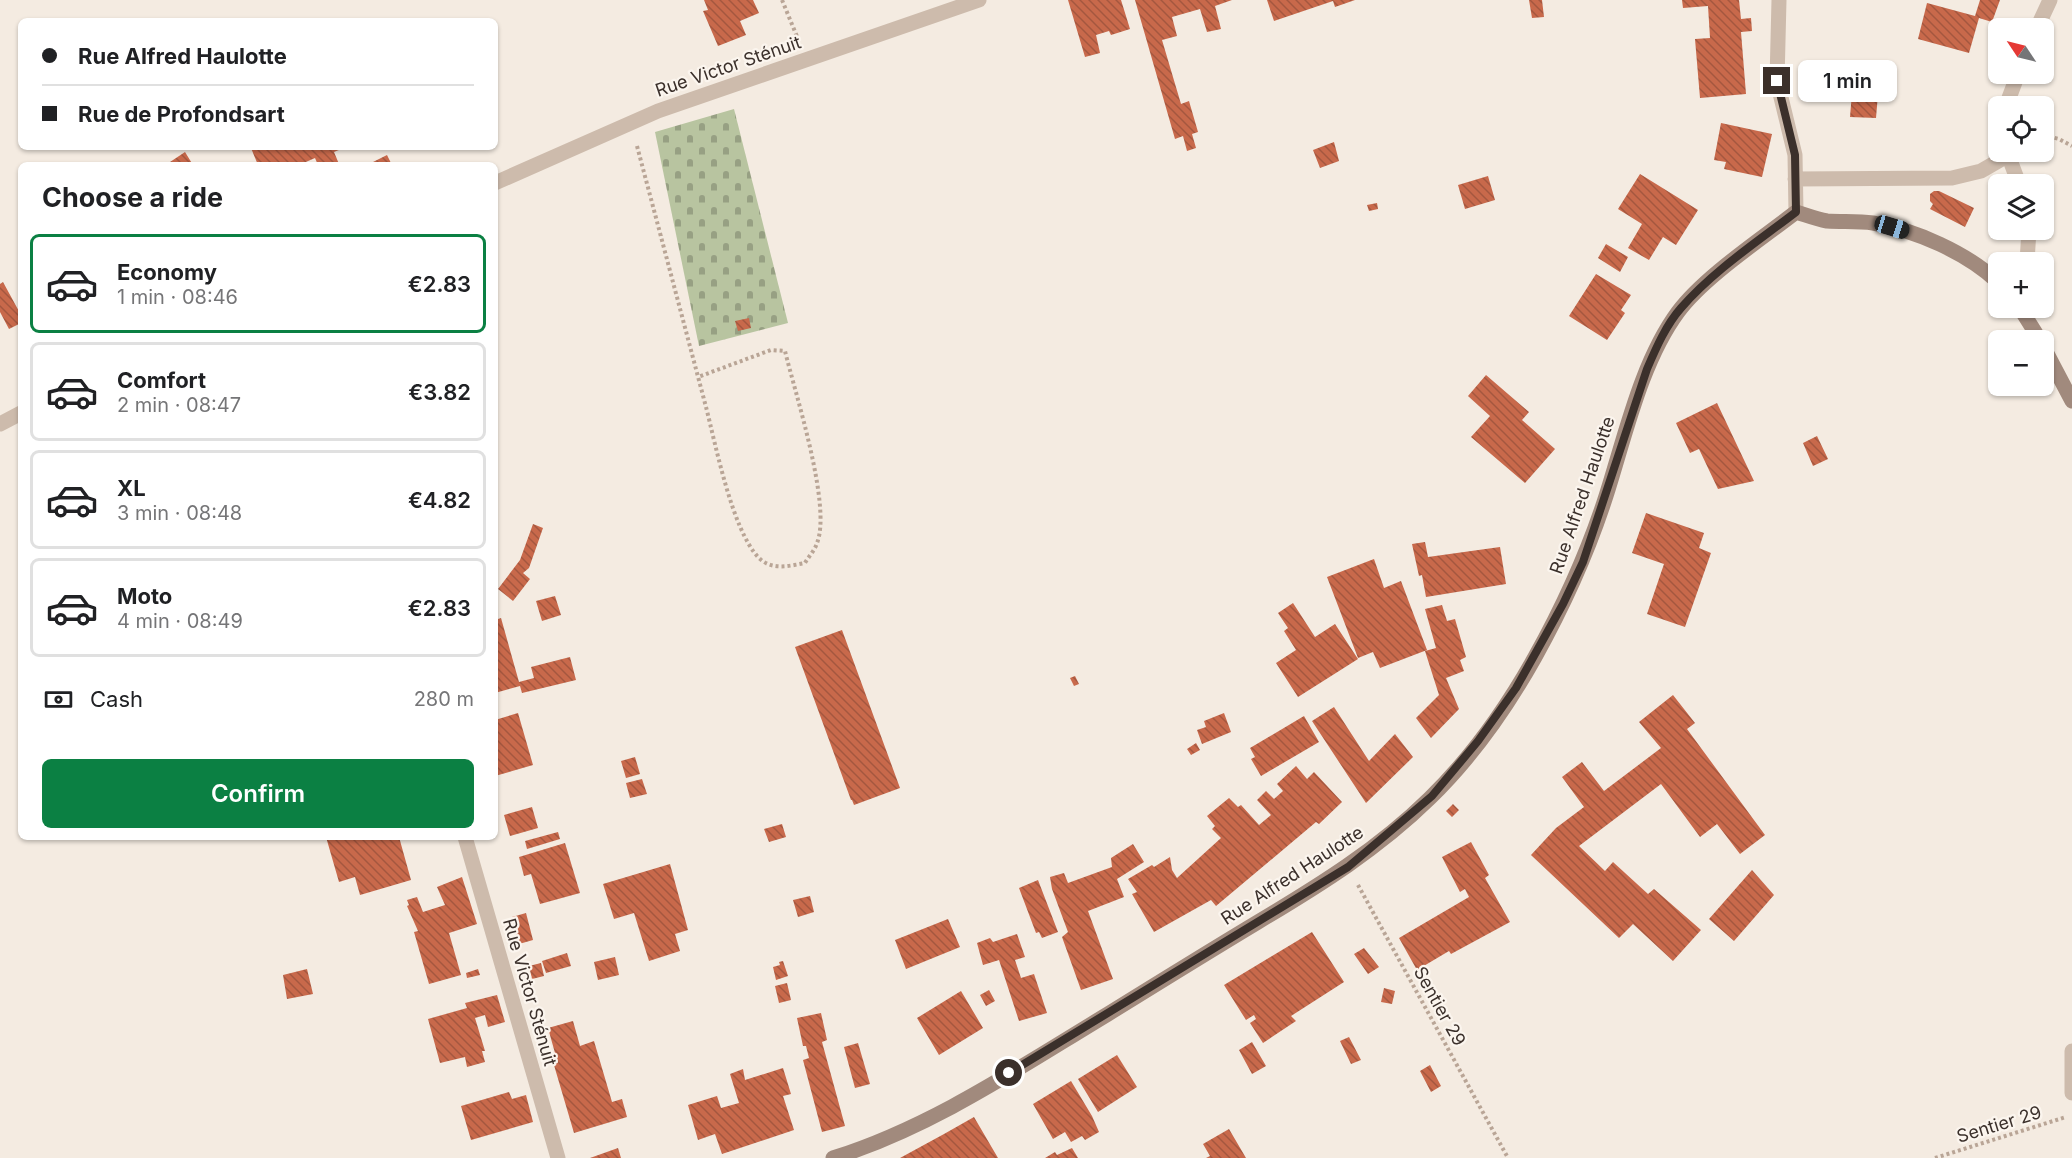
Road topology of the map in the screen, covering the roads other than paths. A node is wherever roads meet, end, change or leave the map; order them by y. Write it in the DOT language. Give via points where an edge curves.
graph roads {
  1 [pos="979,0"];
  2 [pos="1779,0"];
  3 [pos="2050,0"];
  4 [pos="2042,18"];
  5 [pos="1995,162"];
  6 [pos="1796,179"];
  7 [pos="498,182"];
  8 [pos="1796,212"];
  9 [pos="1988,273"];
  10 [pos="2054,366"];
  11 [pos="2072,400"];
  12 [pos="18,415"];
  13 [pos="0,424"];
  14 [pos="466,840"];
  15 [pos="2072,1051"];
  16 [pos="2072,1093"];
  17 [pos="558,1158"];
  18 [pos="834,1158"];
  1 -- 7 [label="street, Rue Victor Sténuit" via="631,121"];
  2 -- 6 [label="street" via="1777,81 1795,155"];
  3 -- 4 [label="street"];
  5 -- 6 [label="street" via="1981,171 1952,178"];
  6 -- 8 [label="street"];
  8 -- 9 [label="street" via="1909,232 1953,250"];
  8 -- 18 [label="street, Rue Alfred Haulotte" via="1703,285 1668,326 1647,369 1583,562 1563,604 1516,688 1432,796 1348,867 943,1112 894,1136"];
  10 -- 11 [label="street"];
  12 -- 13 [label="street"];
  14 -- 17 [label="street, Rue Victor Sténuit"];
  15 -- 16 [label="street"];
}
